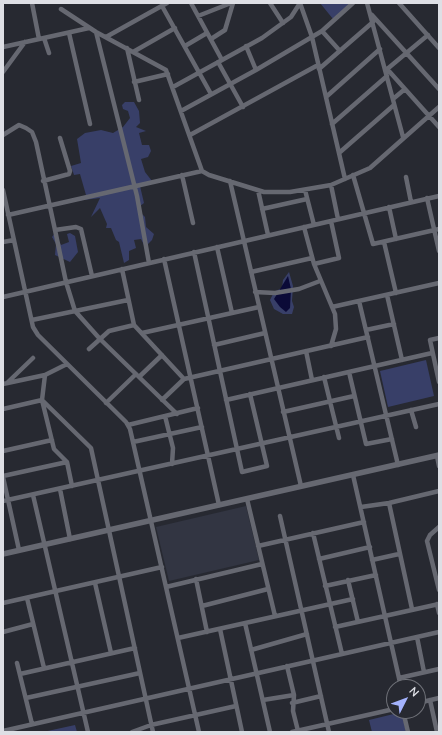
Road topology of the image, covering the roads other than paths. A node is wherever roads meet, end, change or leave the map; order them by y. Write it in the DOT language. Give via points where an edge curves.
graph roads {
  1 [pos="32,3"];
  2 [pos="190,3"];
  3 [pos="232,3"];
  4 [pos="270,3"];
  5 [pos="300,3"];
  6 [pos="353,3"];
  7 [pos="367,3"];
  8 [pos="399,3"];
  9 [pos="165,4"];
  10 [pos="61,9"];
  11 [pos="370,13"];
  12 [pos="198,16"];
  13 [pos="373,22"];
  14 [pos="283,23"];
  15 [pos="89,28"];
  16 [pos="175,28"];
  17 [pos="322,31"];
  18 [pos="96,32"];
  19 [pos="69,33"];
  20 [pos="207,33"];
  21 [pos="428,35"];
  22 [pos="312,37"];
  23 [pos="106,38"];
  24 [pos="41,39"];
  25 [pos="211,39"];
  26 [pos="26,42"];
  27 [pos="185,46"];
  28 [pos="246,46"];
  29 [pos="3,47"];
  30 [pos="127,48"];
  31 [pos="439,48"];
  32 [pos="380,49"];
  33 [pos="340,51"];
  34 [pos="132,52"];
  35 [pos="49,53"];
  36 [pos="406,53"];
  37 [pos="220,61"];
  38 [pos="319,67"];
  39 [pos="256,70"];
  40 [pos="386,70"];
  41 [pos="3,72"];
  42 [pos="199,72"];
  43 [pos="168,74"];
  44 [pos="387,76"];
  45 [pos="134,82"];
  46 [pos="230,83"];
  47 [pos="173,87"];
  48 [pos="405,89"];
  49 [pos="439,89"];
  50 [pos="211,94"];
  51 [pos="326,96"];
  52 [pos="393,99"];
  53 [pos="139,100"];
  54 [pos="394,105"];
  55 [pos="243,106"];
  56 [pos="439,107"];
  57 [pos="181,110"];
  58 [pos="430,117"];
  59 [pos="90,124"];
  60 [pos="332,124"];
  61 [pos="439,127"];
  62 [pos="3,135"];
  63 [pos="190,136"];
  64 [pos="403,137"];
  65 [pos="60,138"];
  66 [pos="339,153"];
  67 [pos="202,170"];
  68 [pos="182,175"];
  69 [pos="353,176"];
  70 [pos="406,177"];
  71 [pos="345,179"];
  72 [pos="43,181"];
  73 [pos="230,182"];
  74 [pos="331,185"];
  75 [pos="134,188"];
  76 [pos="3,190"];
  77 [pos="258,190"];
  78 [pos="305,190"];
  79 [pos="439,196"];
  80 [pos="427,198"];
  81 [pos="307,199"];
  82 [pos="411,202"];
  83 [pos="49,206"];
  84 [pos="389,207"];
  85 [pos="262,209"];
  86 [pos="365,212"];
  87 [pos="8,215"];
  88 [pos="338,219"];
  89 [pos="331,221"];
  90 [pos="193,223"];
  91 [pos="314,225"];
  92 [pos="304,227"];
  93 [pos="437,229"];
  94 [pos="55,230"];
  95 [pos="268,235"];
  96 [pos="396,239"];
  97 [pos="14,240"];
  98 [pos="244,241"];
  99 [pos="3,242"];
  100 [pos="384,242"];
  101 [pos="217,247"];
  102 [pos="439,251"];
  103 [pos="194,252"];
  104 [pos="312,258"];
  105 [pos="164,259"];
  106 [pos="149,263"];
  107 [pos="314,264"];
  108 [pos="122,269"];
  109 [pos="251,272"];
  110 [pos="92,276"];
  111 [pos="66,282"];
  112 [pos="320,282"];
  113 [pos="439,283"];
  114 [pos="25,291"];
  115 [pos="255,292"];
  116 [pos="396,293"];
  117 [pos="387,295"];
  118 [pos="3,296"];
  119 [pos="128,300"];
  120 [pos="359,301"];
  121 [pos="259,307"];
  122 [pos="332,307"];
  123 [pos="75,311"];
  124 [pos="232,313"];
  125 [pos="208,318"];
  126 [pos="32,320"];
  127 [pos="394,324"];
  128 [pos="134,325"];
  129 [pos="179,325"];
  130 [pos="366,330"];
  131 [pos="142,333"];
  132 [pos="265,333"];
  133 [pos="368,337"];
  134 [pos="100,338"];
  135 [pos="439,338"];
  136 [pos="214,345"];
  137 [pos="331,346"];
  138 [pos="89,350"];
  139 [pos="306,351"];
  140 [pos="432,353"];
  141 [pos="162,355"];
  142 [pos="33,358"];
  143 [pos="271,359"];
  144 [pos="402,360"];
  145 [pos="66,364"];
  146 [pos="374,366"];
  147 [pos="220,371"];
  148 [pos="349,372"];
  149 [pos="45,375"];
  150 [pos="137,375"];
  151 [pos="191,377"];
  152 [pos="324,377"];
  153 [pos="184,378"];
  154 [pos="312,380"];
  155 [pos="439,382"];
  156 [pos="5,384"];
  157 [pos="277,388"];
  158 [pos="250,394"];
  159 [pos="354,396"];
  160 [pos="42,400"];
  161 [pos="162,400"];
  162 [pos="226,400"];
  163 [pos="330,401"];
  164 [pos="106,403"];
  165 [pos="439,404"];
  166 [pos="198,408"];
  167 [pos="3,409"];
  168 [pos="411,410"];
  169 [pos="283,412"];
  170 [pos="176,414"];
  171 [pos="386,415"];
  172 [pos="165,416"];
  173 [pos="360,421"];
  174 [pos="128,425"];
  175 [pos="202,427"];
  176 [pos="336,427"];
  177 [pos="416,427"];
  178 [pos="169,434"];
  179 [pos="289,437"];
  180 [pos="339,438"];
  181 [pos="392,439"];
  182 [pos="52,440"];
  183 [pos="133,442"];
  184 [pos="262,443"];
  185 [pos="236,449"];
  186 [pos="3,451"];
  187 [pos="208,455"];
  188 [pos="438,456"];
  189 [pos="67,462"];
  190 [pos="172,464"];
  191 [pos="398,465"];
  192 [pos="439,466"];
  193 [pos="141,470"];
  194 [pos="353,475"];
  195 [pos="3,476"];
  196 [pos="98,480"];
  197 [pos="72,486"];
  198 [pos="301,486"];
  199 [pos="60,489"];
  200 [pos="439,491"];
  201 [pos="33,495"];
  202 [pos="247,499"];
  203 [pos="6,501"];
  204 [pos="389,504"];
  205 [pos="219,505"];
  206 [pos="360,507"];
  207 [pos="280,516"];
  208 [pos="151,520"];
  209 [pos="364,522"];
  210 [pos="439,527"];
  211 [pos="109,530"];
  212 [pos="313,533"];
  213 [pos="70,538"];
  214 [pos="285,540"];
  215 [pos="44,544"];
  216 [pos="258,546"];
  217 [pos="370,548"];
  218 [pos="19,550"];
  219 [pos="3,554"];
  220 [pos="399,554"];
  221 [pos="319,559"];
  222 [pos="372,560"];
  223 [pos="262,564"];
  224 [pos="162,568"];
  225 [pos="376,575"];
  226 [pos="119,577"];
  227 [pos="196,579"];
  228 [pos="348,580"];
  229 [pos="95,583"];
  230 [pos="326,586"];
  231 [pos="166,587"];
  232 [pos="268,589"];
  233 [pos="439,590"];
  234 [pos="55,592"];
  235 [pos="27,598"];
  236 [pos="353,599"];
  237 [pos="3,603"];
  238 [pos="330,604"];
  239 [pos="438,604"];
  240 [pos="202,606"];
  241 [pos="412,609"];
  242 [pos="301,610"];
  243 [pos="439,614"];
  244 [pos="275,616"];
  245 [pos="385,616"];
  246 [pos="358,622"];
  247 [pos="245,623"];
  248 [pos="33,624"];
  249 [pos="335,627"];
  250 [pos="220,629"];
  251 [pos="3,632"];
  252 [pos="207,632"];
  253 [pos="439,632"];
  254 [pos="307,634"];
  255 [pos="416,637"];
  256 [pos="178,638"];
  257 [pos="391,642"];
  258 [pos="135,648"];
  259 [pos="251,650"];
  260 [pos="111,653"];
  261 [pos="342,654"];
  262 [pos="313,660"];
  263 [pos="72,662"];
  264 [pos="17,663"];
  265 [pos="287,666"];
  266 [pos="44,668"];
  267 [pos="439,669"];
  268 [pos="424,672"];
  269 [pos="140,673"];
  270 [pos="256,673"];
  271 [pos="20,674"];
  272 [pos="399,678"];
  273 [pos="231,679"];
  274 [pos="77,687"];
  275 [pos="189,688"];
  276 [pos="294,695"];
  277 [pos="321,696"];
  278 [pos="26,698"];
  279 [pos="146,698"];
  280 [pos="439,698"];
  281 [pos="263,700"];
  282 [pos="430,700"];
  283 [pos="426,701"];
  284 [pos="292,703"];
  285 [pos="236,706"];
  286 [pos="386,710"];
  287 [pos="83,712"];
  288 [pos="195,715"];
  289 [pos="405,719"];
  290 [pos="32,724"];
  291 [pos="327,724"];
  292 [pos="3,725"];
  293 [pos="152,725"];
  294 [pos="4,731"];
  295 [pos="298,731"];
  296 [pos="88,732"];
  297 [pos="132,732"];
  298 [pos="153,732"];
  299 [pos="199,732"];
  300 [pos="242,732"];
  301 [pos="270,732"];
  302 [pos="292,732"];
  303 [pos="329,732"];
  304 [pos="408,732"];
  305 [pos="437,732"];
  1 -- 24 [label="street"];
  2 -- 12 [label="street"];
  3 -- 12 [label="street"];
  3 -- 25 [label="street" via="225,30"];
  4 -- 14 [label="street"];
  5 -- 14 [label="street" via="296,11"];
  5 -- 22 [label="street"];
  6 -- 17 [label="street"];
  7 -- 11 [label="street"];
  8 -- 21 [label="street"];
  9 -- 16 [label="street"];
  9 -- 23 [label="street"];
  10 -- 15 [label="street"];
  11 -- 13 [label="street"];
  11 -- 36 [label="street"];
  12 -- 20 [label="street"];
  13 -- 32 [label="street"];
  13 -- 33 [label="street"];
  14 -- 28 [label="street"];
  15 -- 18 [label="street"];
  15 -- 19 [label="street"];
  16 -- 27 [label="street"];
  16 -- 34 [label="street"];
  17 -- 22 [label="street"];
  17 -- 33 [label="street"];
  18 -- 23 [label="street"];
  18 -- 75 [label="street"];
  19 -- 24 [label="street"];
  19 -- 59 [label="street"];
  20 -- 25 [label="street"];
  20 -- 27 [label="street"];
  21 -- 31 [label="street"];
  21 -- 36 [label="street"];
  22 -- 38 [label="street"];
  22 -- 39 [label="street"];
  23 -- 30 [label="street"];
  24 -- 26 [label="street"];
  24 -- 35 [label="street"];
  25 -- 37 [label="street"];
  26 -- 29 [label="street"];
  26 -- 41 [label="street"];
  27 -- 42 [label="street"];
  28 -- 37 [label="street"];
  28 -- 39 [label="street"];
  30 -- 34 [label="street"];
  30 -- 45 [label="street"];
  32 -- 40 [label="street"];
  32 -- 51 [label="street"];
  33 -- 38 [label="street"];
  34 -- 43 [label="street"];
  36 -- 40 [label="street"];
  36 -- 49 [label="street"];
  37 -- 42 [label="street"];
  37 -- 46 [label="street"];
  38 -- 51 [label="street"];
  38 -- 55 [label="street"];
  39 -- 46 [label="street"];
  40 -- 44 [label="street"];
  40 -- 48 [label="street"];
  42 -- 47 [label="street"];
  42 -- 50 [label="street"];
  43 -- 45 [label="street"];
  43 -- 47 [label="street"];
  44 -- 52 [label="street"];
  44 -- 60 [label="street"];
  45 -- 53 [label="street"];
  46 -- 50 [label="street"];
  46 -- 55 [label="street"];
  47 -- 57 [label="street"];
  48 -- 52 [label="street"];
  48 -- 58 [label="street"];
  50 -- 57 [label="street"];
  51 -- 60 [label="street"];
  52 -- 54 [label="street"];
  54 -- 64 [label="street"];
  54 -- 66 [label="street"];
  55 -- 63 [label="street"];
  56 -- 58 [label="street"];
  57 -- 63 [label="street"];
  58 -- 61 [label="street"];
  58 -- 64 [label="street"];
  60 -- 66 [label="street"];
  62 -- 72 [label="street" via="19,125 32,132"];
  63 -- 67 [label="street"];
  64 -- 69 [label="street" via="370,168"];
  65 -- 72 [label="street" via="70,172"];
  66 -- 71 [label="street"];
  67 -- 68 [label="street"];
  67 -- 73 [label="street"];
  68 -- 75 [label="street"];
  68 -- 90 [label="street"];
  69 -- 71 [label="street"];
  69 -- 86 [label="street"];
  70 -- 82 [label="street"];
  71 -- 74 [label="street"];
  72 -- 83 [label="street"];
  73 -- 77 [label="street"];
  73 -- 98 [label="street"];
  74 -- 78 [label="street"];
  74 -- 88 [label="street"];
  75 -- 83 [label="street"];
  75 -- 106 [label="street"];
  76 -- 87 [label="street"];
  77 -- 78 [label="street" via="278,193"];
  77 -- 85 [label="street"];
  78 -- 81 [label="street"];
  79 -- 80 [label="street"];
  80 -- 82 [label="street"];
  80 -- 93 [label="street"];
  81 -- 85 [label="street"];
  81 -- 91 [label="street"];
  82 -- 84 [label="street"];
  83 -- 87 [label="street"];
  83 -- 94 [label="street"];
  84 -- 86 [label="street"];
  84 -- 96 [label="street"];
  85 -- 95 [label="street"];
  86 -- 88 [label="street"];
  86 -- 100 [label="street" via="372,243"];
  87 -- 97 [label="street"];
  88 -- 89 [label="street"];
  89 -- 91 [label="street"];
  89 -- 107 [label="street" via="339,258"];
  91 -- 92 [label="street"];
  92 -- 95 [label="street"];
  92 -- 104 [label="street"];
  93 -- 96 [label="street"];
  93 -- 102 [label="street"];
  94 -- 110 [label="street" via="76,227 80,229"];
  94 -- 111 [label="street"];
  95 -- 98 [label="street"];
  96 -- 100 [label="street"];
  97 -- 99 [label="street"];
  97 -- 114 [label="street"];
  98 -- 101 [label="street"];
  98 -- 109 [label="street"];
  100 -- 116 [label="street"];
  101 -- 103 [label="street"];
  101 -- 124 [label="street"];
  103 -- 105 [label="street"];
  103 -- 125 [label="street"];
  104 -- 107 [label="street"];
  104 -- 109 [label="street"];
  105 -- 106 [label="street"];
  105 -- 129 [label="street"];
  106 -- 108 [label="street"];
  107 -- 112 [label="street"];
  108 -- 110 [label="street"];
  108 -- 119 [label="street"];
  109 -- 115 [label="street"];
  110 -- 111 [label="street"];
  111 -- 114 [label="street"];
  111 -- 123 [label="street"];
  112 -- 115 [label="street" via="275,293"];
  112 -- 122 [label="street"];
  113 -- 116 [label="street"];
  114 -- 118 [label="street"];
  114 -- 126 [label="street"];
  115 -- 121 [label="street"];
  116 -- 117 [label="street"];
  117 -- 120 [label="street"];
  117 -- 127 [label="street"];
  119 -- 123 [label="street"];
  119 -- 128 [label="street"];
  120 -- 122 [label="street"];
  120 -- 130 [label="street"];
  121 -- 124 [label="street"];
  121 -- 132 [label="street"];
  122 -- 137 [label="street" via="336,329"];
  123 -- 126 [label="street"];
  123 -- 134 [label="street"];
  124 -- 125 [label="street"];
  125 -- 129 [label="street"];
  125 -- 136 [label="street"];
  126 -- 145 [label="street" via="38,335"];
  127 -- 130 [label="street"];
  127 -- 144 [label="street"];
  128 -- 131 [label="street"];
  128 -- 134 [label="street" via="109,331"];
  129 -- 131 [label="street"];
  129 -- 151 [label="street"];
  130 -- 133 [label="street"];
  131 -- 141 [label="street"];
  132 -- 136 [label="street"];
  132 -- 143 [label="street"];
  133 -- 137 [label="street"];
  133 -- 146 [label="street"];
  134 -- 138 [label="street"];
  134 -- 150 [label="street"];
  135 -- 140 [label="street" via="430,340"];
  136 -- 147 [label="street"];
  137 -- 139 [label="street"];
  139 -- 143 [label="street"];
  139 -- 154 [label="street"];
  140 -- 144 [label="street"];
  140 -- 155 [label="street"];
  141 -- 150 [label="street"];
  141 -- 153 [label="street"];
  142 -- 156 [label="street"];
  143 -- 147 [label="street"];
  143 -- 157 [label="street"];
  144 -- 146 [label="street"];
  145 -- 149 [label="street"];
  145 -- 164 [label="street"];
  146 -- 148 [label="street"];
  146 -- 171 [label="street"];
  147 -- 151 [label="street"];
  147 -- 162 [label="street"];
  148 -- 152 [label="street"];
  148 -- 159 [label="street"];
  149 -- 156 [label="street"];
  149 -- 160 [label="street"];
  150 -- 161 [label="street"];
  150 -- 164 [label="street"];
  151 -- 153 [label="street"];
  151 -- 166 [label="street"];
  152 -- 154 [label="street"];
  152 -- 163 [label="street"];
  153 -- 161 [label="street"];
  154 -- 157 [label="street"];
  157 -- 158 [label="street"];
  157 -- 169 [label="street"];
  158 -- 162 [label="street"];
  158 -- 184 [label="street"];
  159 -- 163 [label="street"];
  159 -- 173 [label="street"];
  160 -- 167 [label="street"];
  160 -- 182 [label="street"];
  160 -- 196 [label="street" via="91,448"];
  161 -- 170 [label="street"];
  162 -- 185 [label="street"];
  163 -- 169 [label="street"];
  163 -- 176 [label="street"];
  164 -- 174 [label="street"];
  165 -- 168 [label="street"];
  166 -- 170 [label="street"];
  166 -- 175 [label="street"];
  168 -- 171 [label="street"];
  168 -- 177 [label="street"];
  169 -- 179 [label="street"];
  170 -- 172 [label="street"];
  171 -- 173 [label="street"];
  171 -- 181 [label="street"];
  172 -- 174 [label="street"];
  172 -- 178 [label="street"];
  173 -- 176 [label="street"];
  173 -- 181 [label="street" via="366,444"];
  174 -- 183 [label="street"];
  175 -- 178 [label="street"];
  175 -- 187 [label="street"];
  176 -- 179 [label="street"];
  176 -- 180 [label="street"];
  178 -- 183 [label="street"];
  178 -- 190 [label="street"];
  179 -- 184 [label="street"];
  179 -- 198 [label="street"];
  181 -- 191 [label="street"];
  182 -- 186 [label="street"];
  182 -- 189 [label="street" via="54,449"];
  183 -- 193 [label="street"];
  184 -- 185 [label="street"];
  184 -- 185 [label="street" via="266,467 242,472"];
  185 -- 187 [label="street"];
  187 -- 190 [label="street"];
  187 -- 205 [label="street"];
  188 -- 191 [label="street"];
  188 -- 192 [label="street"];
  189 -- 195 [label="street"];
  189 -- 197 [label="street"];
  190 -- 193 [label="street"];
  191 -- 194 [label="street"];
  193 -- 196 [label="street"];
  193 -- 208 [label="street"];
  194 -- 198 [label="street"];
  194 -- 206 [label="street"];
  195 -- 203 [label="street"];
  196 -- 197 [label="street"];
  196 -- 211 [label="street"];
  197 -- 199 [label="street"];
  198 -- 202 [label="street"];
  199 -- 201 [label="street"];
  199 -- 213 [label="street"];
  200 -- 204 [label="street"];
  201 -- 203 [label="street"];
  201 -- 215 [label="street"];
  202 -- 205 [label="street"];
  202 -- 216 [label="street"];
  203 -- 218 [label="street"];
  204 -- 206 [label="street"];
  204 -- 220 [label="street"];
  205 -- 208 [label="street"];
  206 -- 209 [label="street"];
  207 -- 214 [label="street"];
  208 -- 211 [label="street"];
  208 -- 224 [label="street"];
  209 -- 212 [label="street"];
  209 -- 217 [label="street"];
  210 -- 233 [label="street" via="427,541"];
  211 -- 213 [label="street"];
  211 -- 226 [label="street"];
  212 -- 214 [label="street"];
  212 -- 221 [label="street"];
  213 -- 215 [label="street"];
  214 -- 216 [label="street"];
  214 -- 242 [label="street"];
  215 -- 218 [label="street"];
  215 -- 234 [label="street"];
  216 -- 223 [label="street"];
  217 -- 221 [label="street"];
  217 -- 222 [label="street"];
  218 -- 219 [label="street"];
  220 -- 222 [label="street"];
  220 -- 241 [label="street"];
  221 -- 230 [label="street"];
  222 -- 225 [label="street"];
  223 -- 227 [label="street"];
  223 -- 232 [label="street"];
  224 -- 226 [label="street"];
  224 -- 231 [label="street"];
  225 -- 228 [label="street"];
  225 -- 245 [label="street"];
  226 -- 229 [label="street"];
  226 -- 258 [label="street"];
  227 -- 231 [label="street"];
  227 -- 240 [label="street"];
  228 -- 230 [label="street"];
  228 -- 236 [label="street"];
  229 -- 234 [label="street"];
  229 -- 260 [label="street"];
  230 -- 238 [label="street"];
  231 -- 256 [label="street"];
  232 -- 240 [label="street"];
  232 -- 244 [label="street"];
  234 -- 235 [label="street"];
  234 -- 263 [label="street"];
  235 -- 237 [label="street"];
  235 -- 248 [label="street"];
  236 -- 238 [label="street"];
  236 -- 246 [label="street"];
  238 -- 242 [label="street"];
  238 -- 249 [label="street"];
  239 -- 241 [label="street"];
  239 -- 243 [label="street"];
  240 -- 252 [label="street"];
  241 -- 245 [label="street"];
  242 -- 244 [label="street"];
  242 -- 254 [label="street"];
  244 -- 247 [label="street"];
  245 -- 246 [label="street"];
  245 -- 257 [label="street"];
  246 -- 249 [label="street"];
  247 -- 250 [label="street"];
  247 -- 259 [label="street"];
  248 -- 251 [label="street"];
  248 -- 266 [label="street"];
  249 -- 261 [label="street"];
  250 -- 252 [label="street"];
  250 -- 273 [label="street"];
  252 -- 256 [label="street"];
  253 -- 255 [label="street"];
  254 -- 259 [label="street"];
  254 -- 262 [label="street"];
  255 -- 257 [label="street"];
  255 -- 268 [label="street"];
  256 -- 275 [label="street"];
  257 -- 261 [label="street"];
  257 -- 272 [label="street"];
  258 -- 260 [label="street"];
  258 -- 269 [label="street"];
  259 -- 270 [label="street"];
  260 -- 263 [label="street"];
  261 -- 262 [label="street"];
  262 -- 265 [label="street"];
  262 -- 277 [label="street"];
  263 -- 266 [label="street"];
  263 -- 274 [label="street"];
  264 -- 271 [label="street"];
  265 -- 270 [label="street"];
  265 -- 276 [label="street"];
  266 -- 271 [label="street"];
  267 -- 268 [label="street"];
  268 -- 272 [label="street"];
  269 -- 274 [label="street"];
  269 -- 279 [label="street"];
  270 -- 273 [label="street"];
  270 -- 281 [label="street"];
  271 -- 278 [label="street"];
  273 -- 275 [label="street"];
  273 -- 285 [label="street"];
  274 -- 278 [label="street"];
  274 -- 287 [label="street"];
  275 -- 279 [label="street"];
  275 -- 288 [label="street"];
  276 -- 281 [label="street"];
  276 -- 284 [label="street"];
  277 -- 284 [label="street"];
  277 -- 291 [label="street"];
  278 -- 290 [label="street"];
  279 -- 287 [label="street"];
  279 -- 293 [label="street"];
  280 -- 282 [label="street"];
  281 -- 301 [label="street"];
  282 -- 283 [label="street"];
  282 -- 305 [label="street"];
  284 -- 295 [label="street"];
  285 -- 288 [label="street"];
  285 -- 300 [label="street"];
  286 -- 291 [label="street"];
  287 -- 290 [label="street"];
  287 -- 296 [label="street"];
  288 -- 293 [label="street"];
  288 -- 299 [label="street"];
  289 -- 304 [label="street"];
  290 -- 294 [label="street"];
  291 -- 295 [label="street"];
  291 -- 303 [label="street"];
  292 -- 294 [label="street"];
  293 -- 297 [label="street"];
  293 -- 298 [label="street"];
  295 -- 302 [label="street"];
}
